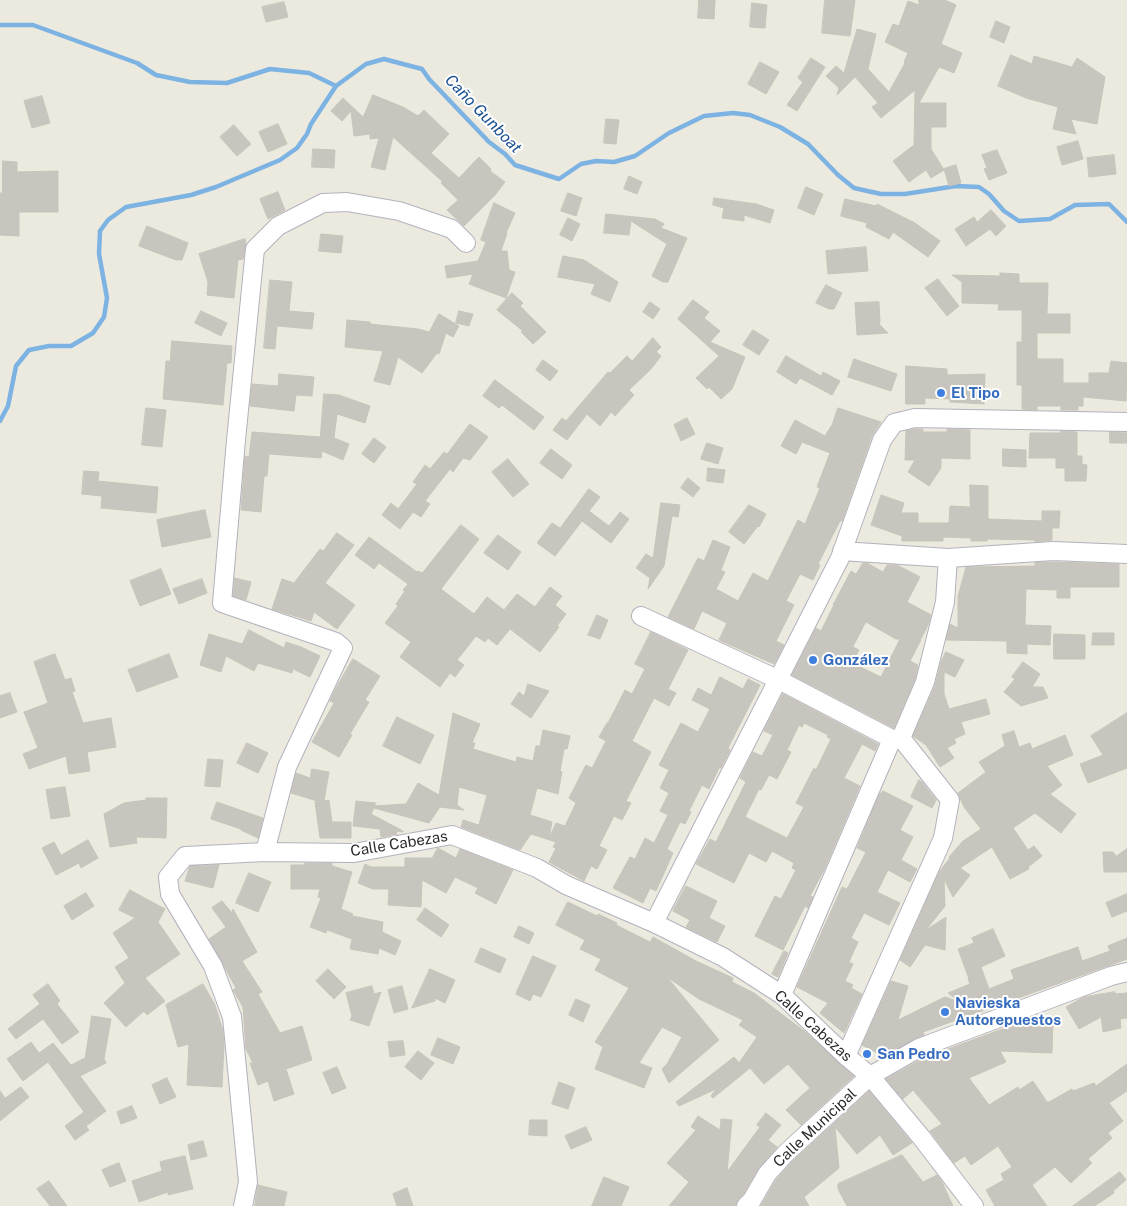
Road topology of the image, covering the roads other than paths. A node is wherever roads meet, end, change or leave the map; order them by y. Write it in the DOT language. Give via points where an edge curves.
graph roads {
  1 [pos="466,243"];
  2 [pos="1127,422"];
  3 [pos="842,551"];
  4 [pos="1127,554"];
  5 [pos="948,558"];
  6 [pos="641,616"];
  7 [pos="778,679"];
  8 [pos="896,739"];
  9 [pos="266,852"];
  10 [pos="654,923"];
  11 [pos="1127,972"];
  12 [pos="782,995"];
  13 [pos="846,1056"];
  14 [pos="870,1076"];
  15 [pos="243,1206"];
  16 [pos="746,1206"];
  17 [pos="974,1206"];
  1 -- 9 [label="street" via="452,229 399,212 347,202 323,203 278,226 255,249 222,603 336,642 343,648 287,767"];
  2 -- 3 [label="street" via="915,418 894,423 882,440"];
  3 -- 5 [label="street"];
  3 -- 7 [label="street"];
  4 -- 5 [label="street" via="1053,551"];
  5 -- 8 [label="street" via="945,602 925,682"];
  6 -- 7 [label="street"];
  7 -- 8 [label="street"];
  7 -- 10 [label="street"];
  8 -- 12 [label="street"];
  8 -- 13 [label="street" via="950,800 943,838"];
  9 -- 10 [label="street, Calle Cabezas" via="354,853 452,835 530,865 566,885"];
  9 -- 15 [label="street, Calle Cabezas" via="185,856 168,877 170,894 213,966 232,1017 248,1182"];
  10 -- 12 [label="street, Calle Cabezas" via="723,957"];
  11 -- 14 [label="street, Calle Municipal" via="919,1048"];
  12 -- 13 [label="street, Calle Cabezas"];
  13 -- 14 [label="street, Calle Cabezas"];
  14 -- 16 [label="street, Calle Municipal" via="786,1153 766,1174"];
  14 -- 17 [label="street, Calle Cabezas"];
}
